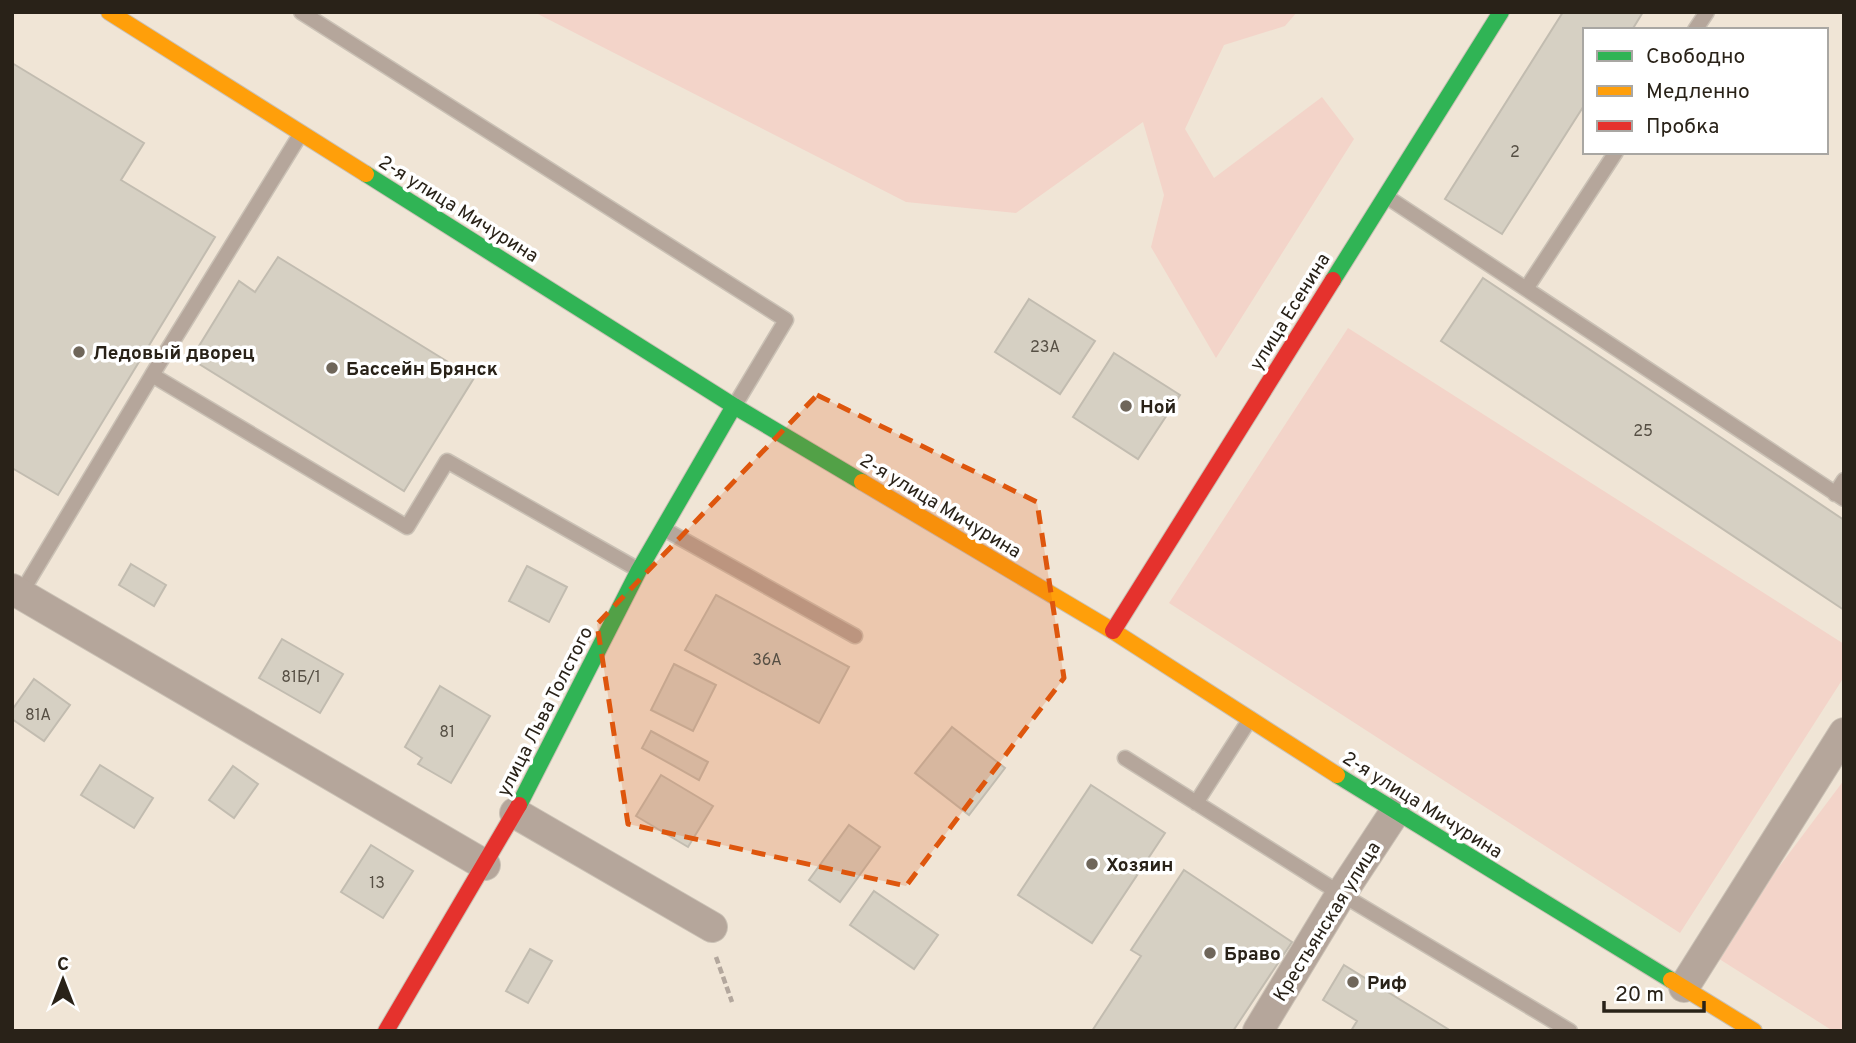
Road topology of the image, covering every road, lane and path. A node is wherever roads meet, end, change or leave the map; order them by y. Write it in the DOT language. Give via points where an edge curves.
graph roads {
  1 [pos="109,12"];
  2 [pos="301,12"];
  3 [pos="1501,12"];
  4 [pos="1707,12"];
  5 [pos="1697,28"];
  6 [pos="302,133"];
  7 [pos="1615,154"];
  8 [pos="1385,196"];
  9 [pos="1526,289"];
  10 [pos="152,375"];
  11 [pos="734,406"];
  12 [pos="1844,480"];
  13 [pos="1839,496"];
  14 [pos="663,528"];
  15 [pos="639,570"];
  16 [pos="16,592"];
  17 [pos="1113,631"];
  18 [pos="855,636"];
  19 [pos="1250,719"];
  20 [pos="1844,733"];
  21 [pos="1125,758"];
  22 [pos="1196,803"];
  23 [pos="1395,812"];
  24 [pos="515,813"];
  25 [pos="485,865"];
  26 [pos="1341,894"];
  27 [pos="712,927"];
  28 [pos="1684,987"];
  29 [pos="732,1002"];
  30 [pos="386,1031"];
  31 [pos="1258,1031"];
  32 [pos="1570,1031"];
  33 [pos="1754,1031"];
  1 -- 6 [label="main road, 2-я улица Мичурина"];
  2 -- 11 [label="lane" via="786,320"];
  3 -- 8 [label="main road, улица Есенина"];
  4 -- 5 [label="lane"];
  6 -- 10 [label="lane"];
  6 -- 11 [label="main road, 2-я улица Мичурина"];
  7 -- 9 [label="lane"];
  8 -- 9 [label="lane"];
  8 -- 17 [label="main road, улица Есенина"];
  9 -- 13 [label="lane"];
  10 -- 15 [label="lane" via="407,527 447,461"];
  10 -- 16 [label="lane"];
  11 -- 14 [label="main road, улица Льва Толстого"];
  11 -- 17 [label="main road, 2-я улица Мичурина"];
  12 -- 13 [label="lane"];
  14 -- 15 [label="main road, улица Льва Толстого"];
  14 -- 18 [label="lane"];
  15 -- 24 [label="main road, улица Льва Толстого"];
  16 -- 25 [label="street"];
  17 -- 19 [label="main road, 2-я улица Мичурина"];
  19 -- 22 [label="lane"];
  19 -- 23 [label="main road, 2-я улица Мичурина"];
  20 -- 28 [label="street"];
  21 -- 22 [label="lane"];
  22 -- 26 [label="lane"];
  23 -- 26 [label="street, Крестьянская улица"];
  23 -- 28 [label="main road, 2-я улица Мичурина"];
  24 -- 25 [label="main road, улица Льва Толстого"];
  24 -- 27 [label="street"];
  25 -- 30 [label="main road, улица Льва Толстого"];
  26 -- 31 [label="street, Крестьянская улица"];
  26 -- 32 [label="lane"];
  27 -- 29 [label="path" via="717,960"];
  28 -- 33 [label="main road, 2-я улица Мичурина" via="1723,1018"];
}
